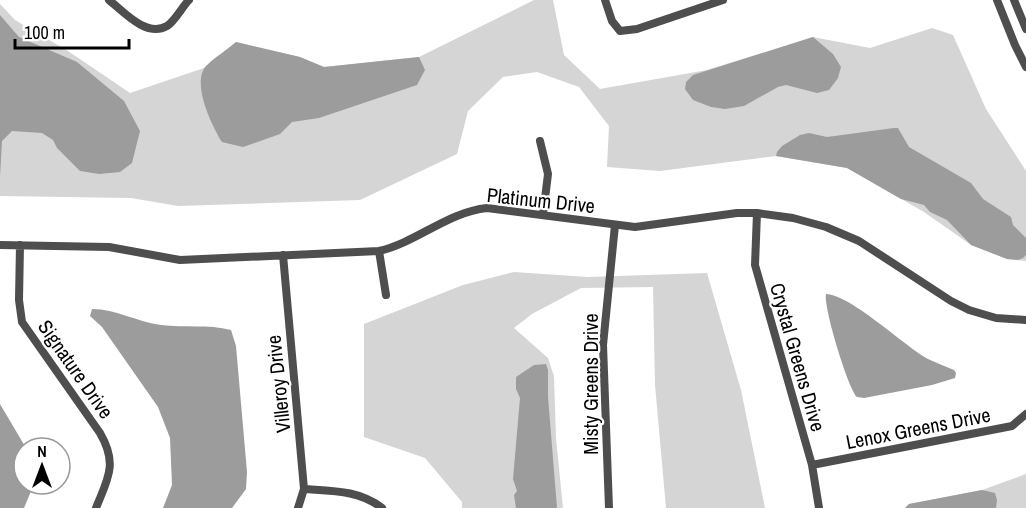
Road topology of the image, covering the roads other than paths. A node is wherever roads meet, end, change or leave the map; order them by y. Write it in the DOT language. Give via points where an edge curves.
graph roads {
  1 [pos="109,0"];
  2 [pos="189,0"];
  3 [pos="605,0"];
  4 [pos="723,0"];
  5 [pos="997,0"];
  6 [pos="1014,0"];
  7 [pos="1026,29"];
  8 [pos="1026,67"];
  9 [pos="540,141"];
  10 [pos="757,213"];
  11 [pos="543,215"];
  12 [pos="615,225"];
  13 [pos="0,245"];
  14 [pos="20,245"];
  15 [pos="379,250"];
  16 [pos="283,255"];
  17 [pos="386,295"];
  18 [pos="1026,320"];
  19 [pos="1026,414"];
  20 [pos="812,465"];
  21 [pos="304,489"];
  22 [pos="96,508"];
  23 [pos="298,508"];
  24 [pos="382,508"];
  25 [pos="609,508"];
  26 [pos="819,508"];
  1 -- 2 [label="street" via="142,26 154,29 167,26"];
  3 -- 4 [label="street" via="620,31"];
  5 -- 8 [label="street"];
  6 -- 7 [label="street"];
  9 -- 11 [label="street" via="548,174"];
  10 -- 12 [label="street, Platinum Drive" via="721,214 642,227"];
  10 -- 18 [label="street, Platinum Drive" via="836,230 867,245 960,306 986,316"];
  10 -- 20 [label="street, Crystal Greens Drive" via="755,265"];
  11 -- 12 [label="street, Platinum Drive"];
  11 -- 15 [label="street, Platinum Drive" via="492,208 477,210"];
  12 -- 25 [label="street, Misty Greens Drive" via="603,345"];
  13 -- 14 [label="street, Platinum Drive"];
  14 -- 16 [label="street, Platinum Drive" via="109,246 174,260"];
  14 -- 22 [label="street, Signature Drive" via="22,322 109,448 111,462"];
  15 -- 16 [label="street, Platinum Drive"];
  15 -- 17 [label="street"];
  16 -- 21 [label="street, Villeroy Drive"];
  19 -- 20 [label="street, Lenox Greens Drive" via="1012,426"];
  20 -- 26 [label="street, Crystal Greens Drive"];
  21 -- 23 [label="street, Villeroy Drive"];
  21 -- 24 [label="street" via="350,492"];
}
